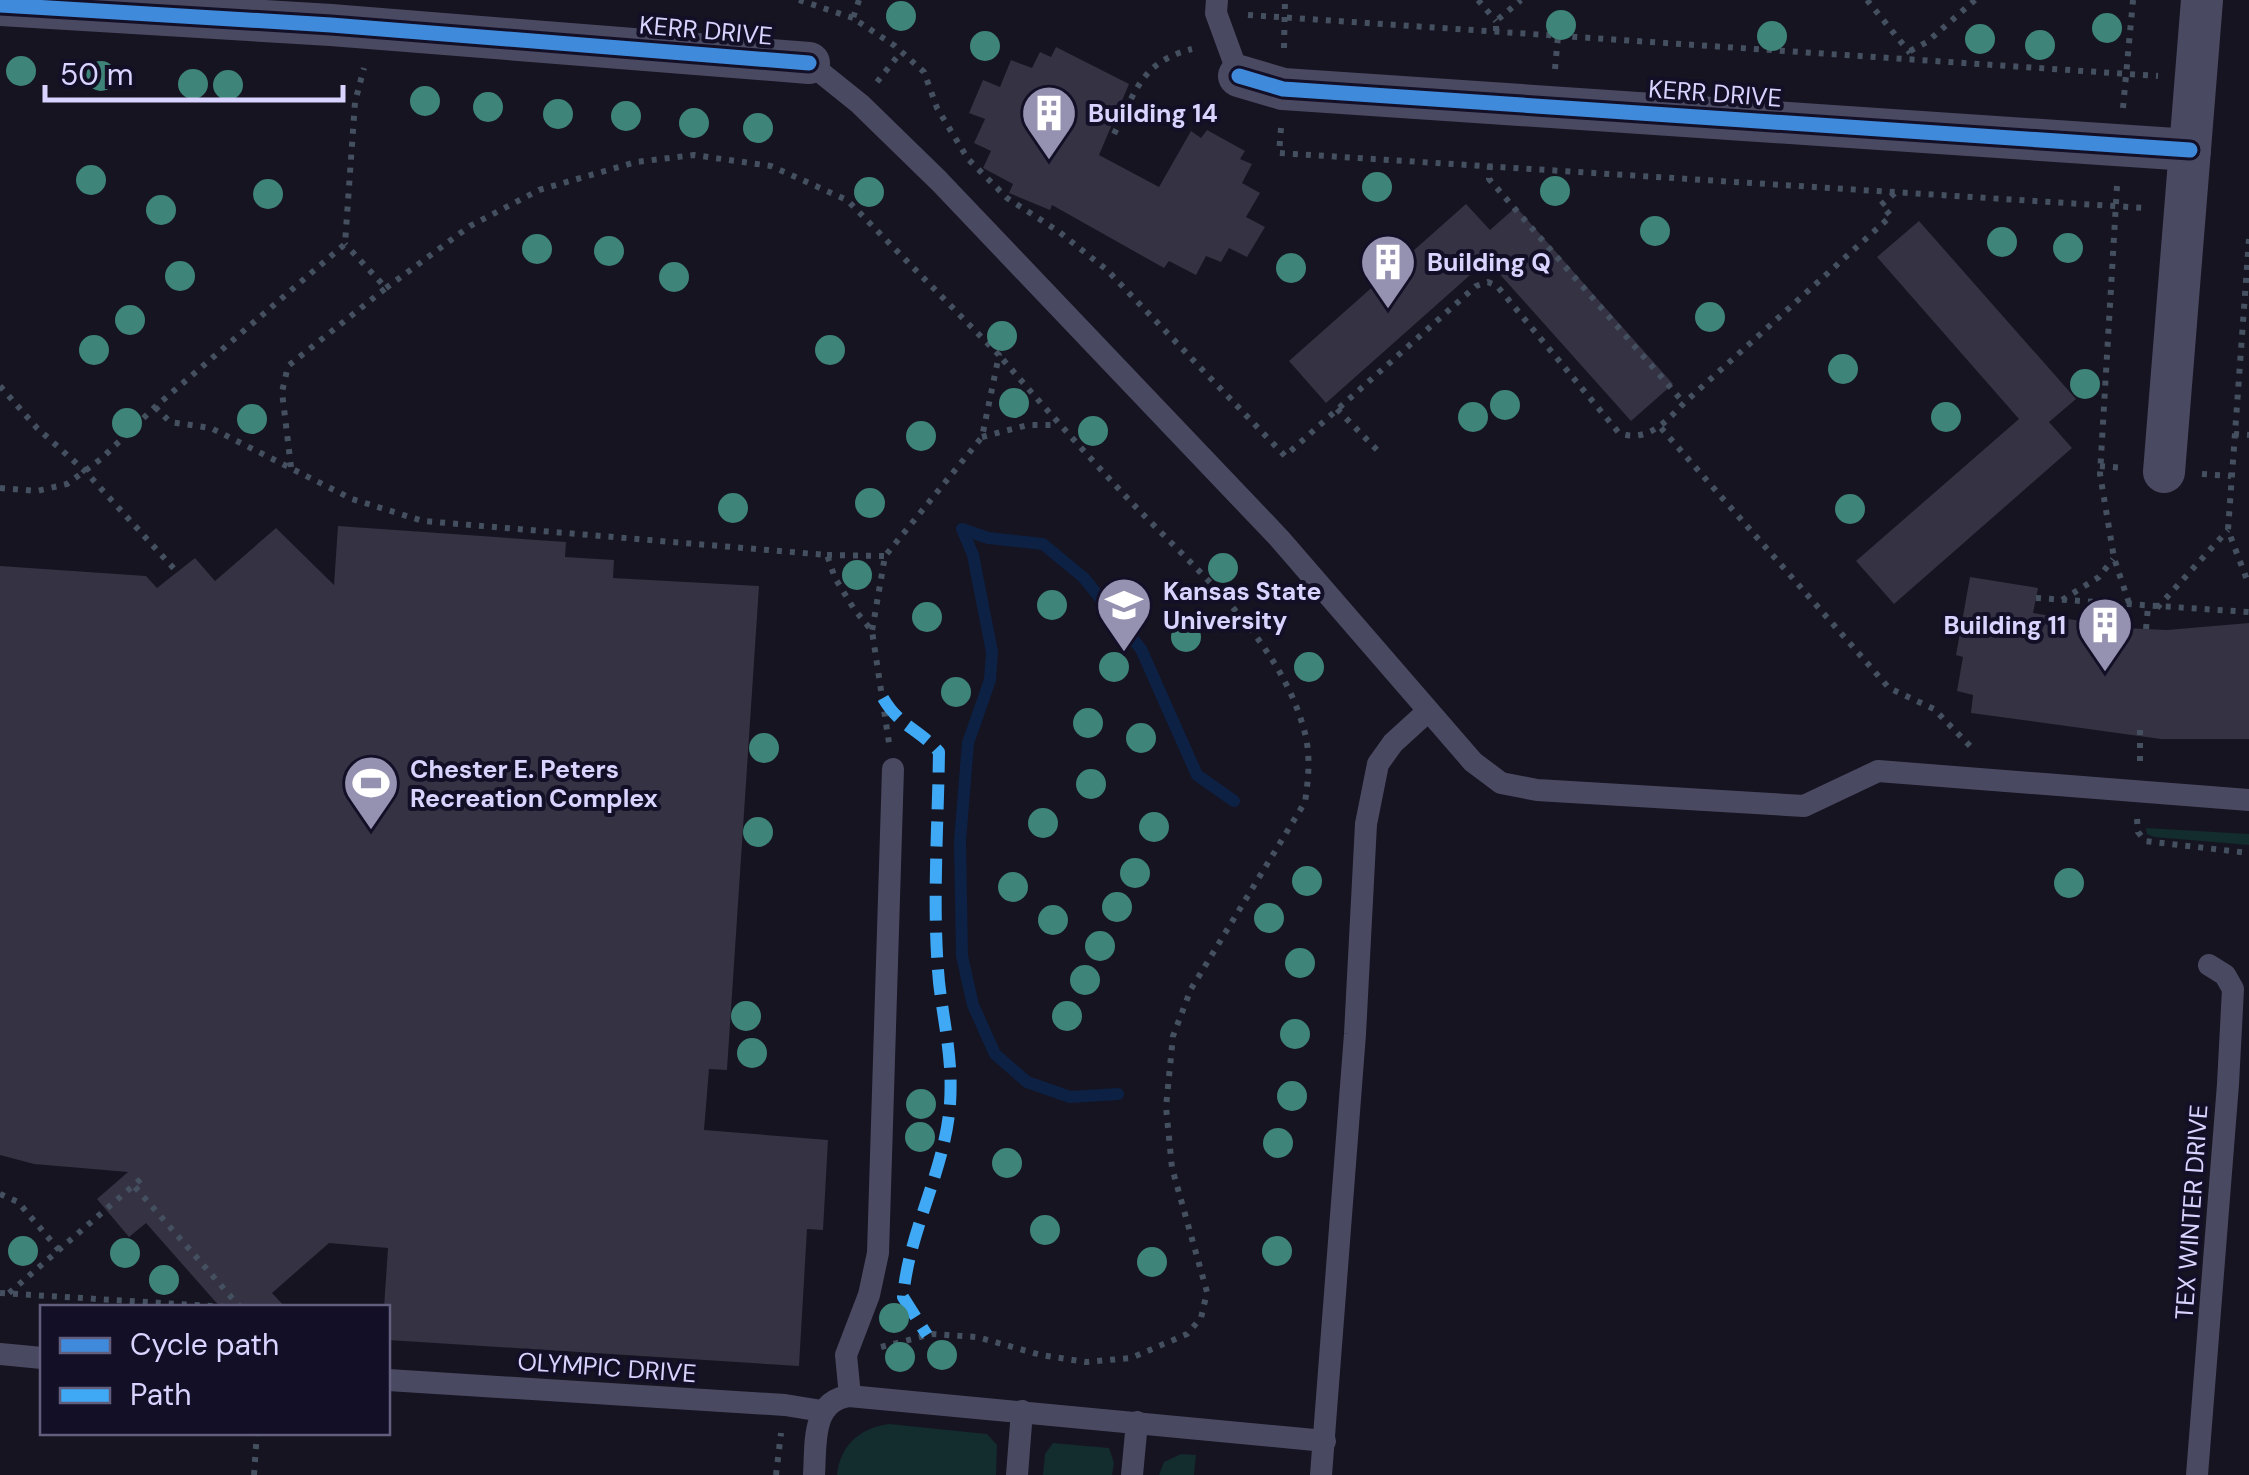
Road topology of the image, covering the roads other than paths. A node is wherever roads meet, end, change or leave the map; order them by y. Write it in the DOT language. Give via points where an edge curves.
graph roads {
  1 [pos="2202,0"];
  2 [pos="0,5"];
  3 [pos="1217,6"];
  4 [pos="331,13"];
  5 [pos="809,63"];
  6 [pos="1239,76"];
  7 [pos="2190,150"];
  8 [pos="2164,472"];
  9 [pos="1427,712"];
  10 [pos="893,769"];
  11 [pos="2249,800"];
  12 [pos="2209,965"];
  13 [pos="0,1354"];
  14 [pos="40,1358"];
  15 [pos="390,1380"];
  16 [pos="850,1396"];
  17 [pos="822,1410"];
  18 [pos="1022,1411"];
  19 [pos="1137,1422"];
  20 [pos="1325,1441"];
  21 [pos="814,1475"];
  22 [pos="1018,1475"];
  23 [pos="1132,1475"];
  24 [pos="1321,1475"];
  25 [pos="2197,1475"];
  1 -- 7 [label="street"];
  2 -- 4 [label="street, KERR DRIVE"];
  3 -- 6 [label="lane"];
  4 -- 5 [label="street, KERR DRIVE" via="384,30"];
  5 -- 9 [label="lane" via="939,181 1225,481"];
  6 -- 7 [label="street, KERR DRIVE" via="1284,89"];
  7 -- 8 [label="street"];
  9 -- 11 [label="lane" via="1501,783 1537,790 1804,806 1878,771"];
  9 -- 20 [label="lane" via="1378,764 1366,824"];
  10 -- 16 [label="lane" via="878,1252 846,1355"];
  12 -- 25 [label="lane, TEX WINTER DRIVE" via="2232,988"];
  13 -- 14 [label="lane"];
  15 -- 17 [label="lane, OLYMPIC DRIVE"];
  16 -- 17 [label="lane"];
  16 -- 18 [label="lane"];
  17 -- 21 [label="lane"];
  18 -- 19 [label="lane"];
  18 -- 22 [label="lane"];
  19 -- 20 [label="lane"];
  19 -- 23 [label="lane"];
  20 -- 24 [label="lane"];
}
